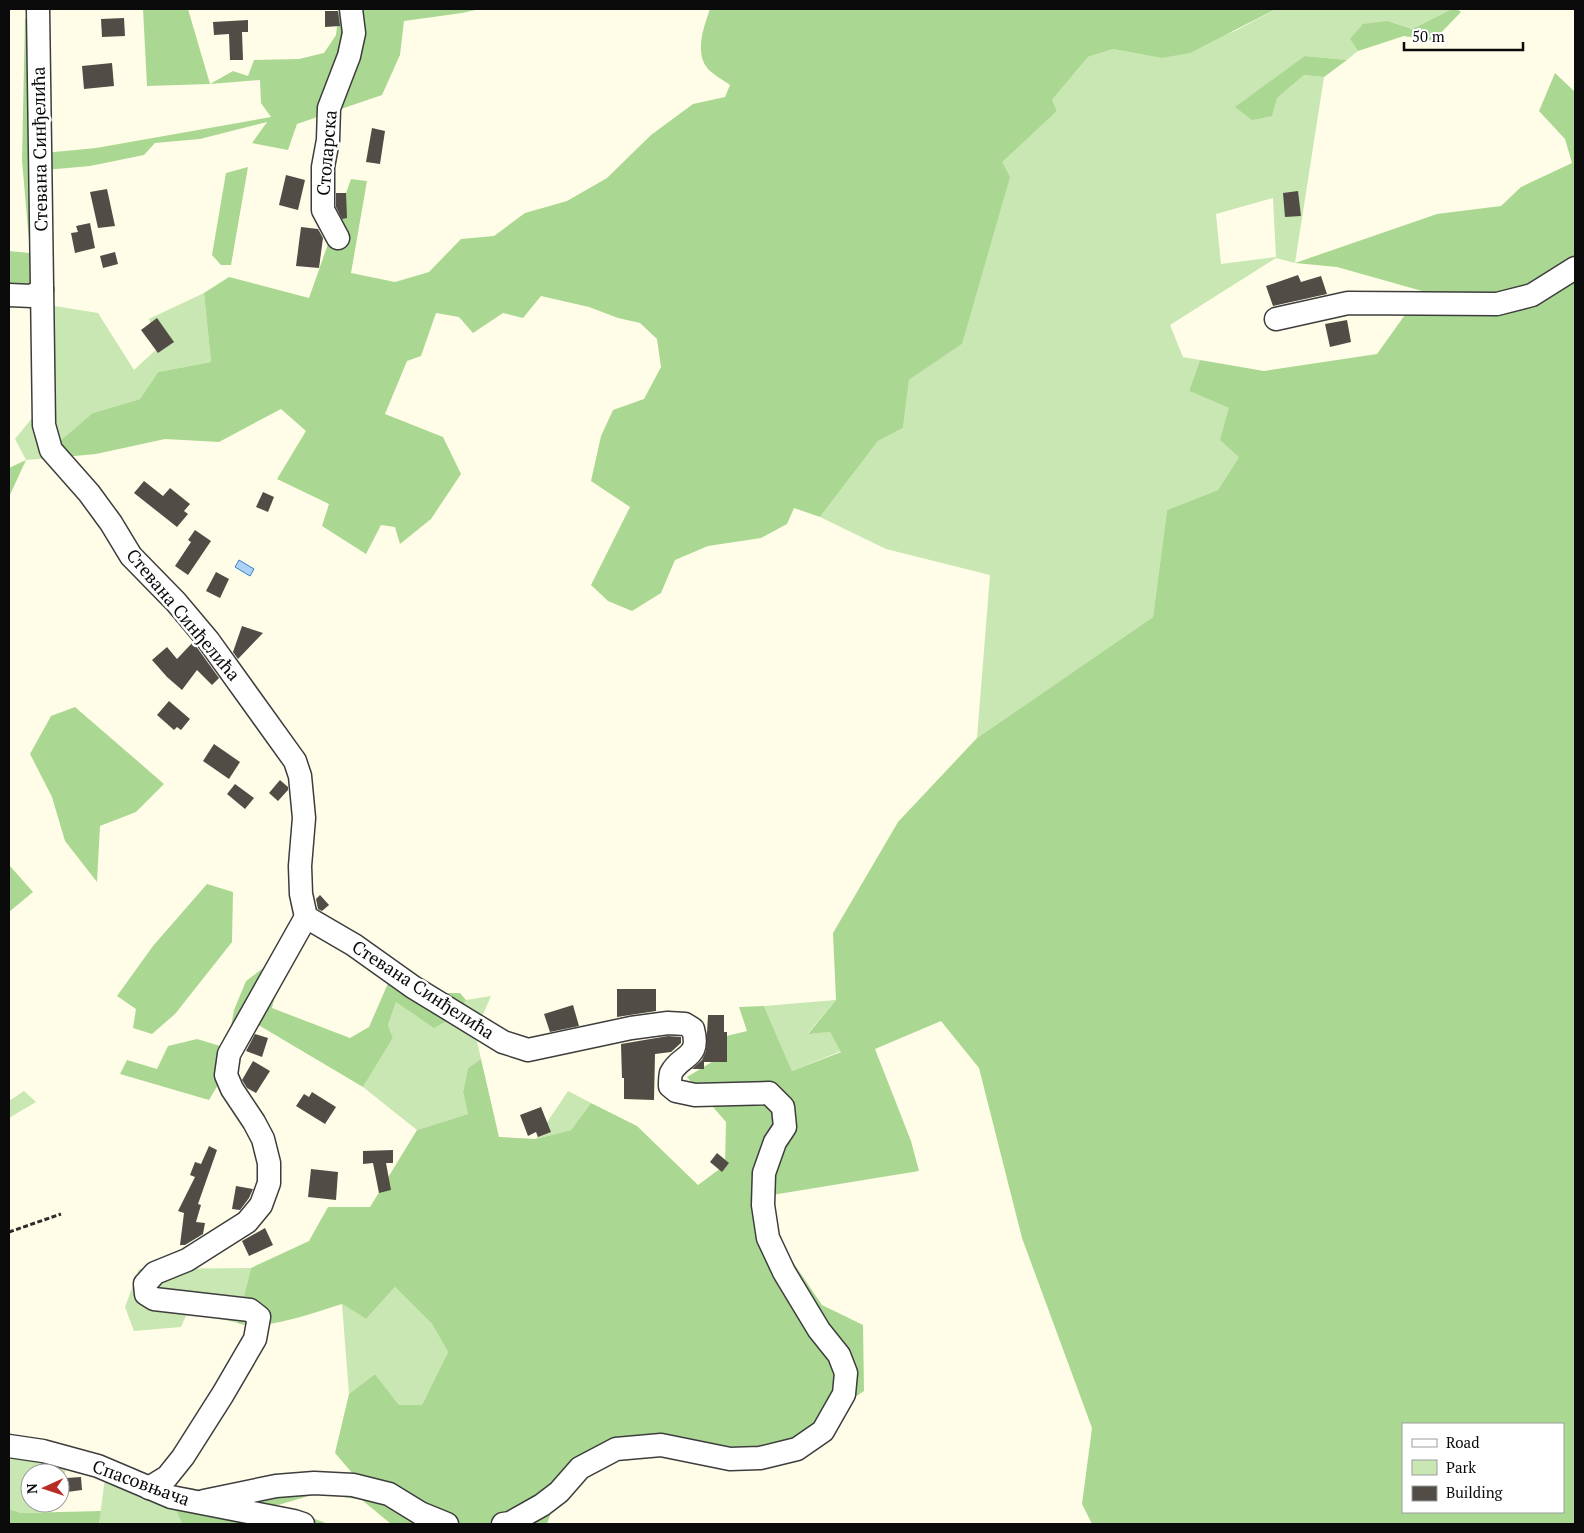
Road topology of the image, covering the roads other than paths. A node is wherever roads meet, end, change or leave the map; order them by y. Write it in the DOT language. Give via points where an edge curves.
graph roads {
  1 [pos="38,9"];
  2 [pos="351,9"];
  3 [pos="338,238"];
  4 [pos="1575,268"];
  5 [pos="42,290"];
  6 [pos="9,295"];
  7 [pos="1276,319"];
  8 [pos="306,918"];
  9 [pos="9,1446"];
  10 [pos="149,1488"];
  11 [pos="195,1503"];
  12 [pos="303,1524"];
  13 [pos="447,1524"];
  14 [pos="503,1524"];
  1 -- 5 [label="street, Стевана Синђелића"];
  2 -- 3 [label="street, Столарска" via="354,33 349,56 329,108 323,168 323,210"];
  4 -- 7 [label="street" via="1532,294 1497,304 1348,303"];
  5 -- 6 [label="street" via="32,296"];
  5 -- 8 [label="street, Стевана Синђелића" via="44,425 51,450 106,515 131,556 208,640 295,761 300,776 304,818 300,866"];
  8 -- 10 [label="street" via="229,1054 226,1075 263,1139 269,1163 269,1183 262,1205 247,1222 186,1260 155,1272 145,1284 146,1294 154,1299 250,1310 259,1317 254,1339 183,1457 167,1477"];
  8 -- 14 [label="street, Стевана Синђелића" via="354,945 413,987 503,1042 528,1050 631,1028 685,1024 693,1029 692,1053 671,1074 670,1086 695,1096 769,1093 783,1107 785,1127 775,1142 764,1173 763,1205 768,1238 784,1272 819,1330 839,1355 846,1373 844,1394 823,1431 797,1449 760,1458 730,1459 661,1445 616,1449 580,1468 559,1492 542,1505"];
  9 -- 10 [label="street, Спасовњача" via="43,1451 98,1466"];
  10 -- 11 [label="street, Спасовњача" via="171,1498"];
  11 -- 12 [label="street, Спасовњача"];
  11 -- 13 [label="street" via="276,1486 314,1483 353,1485 389,1494 420,1513"];
}
